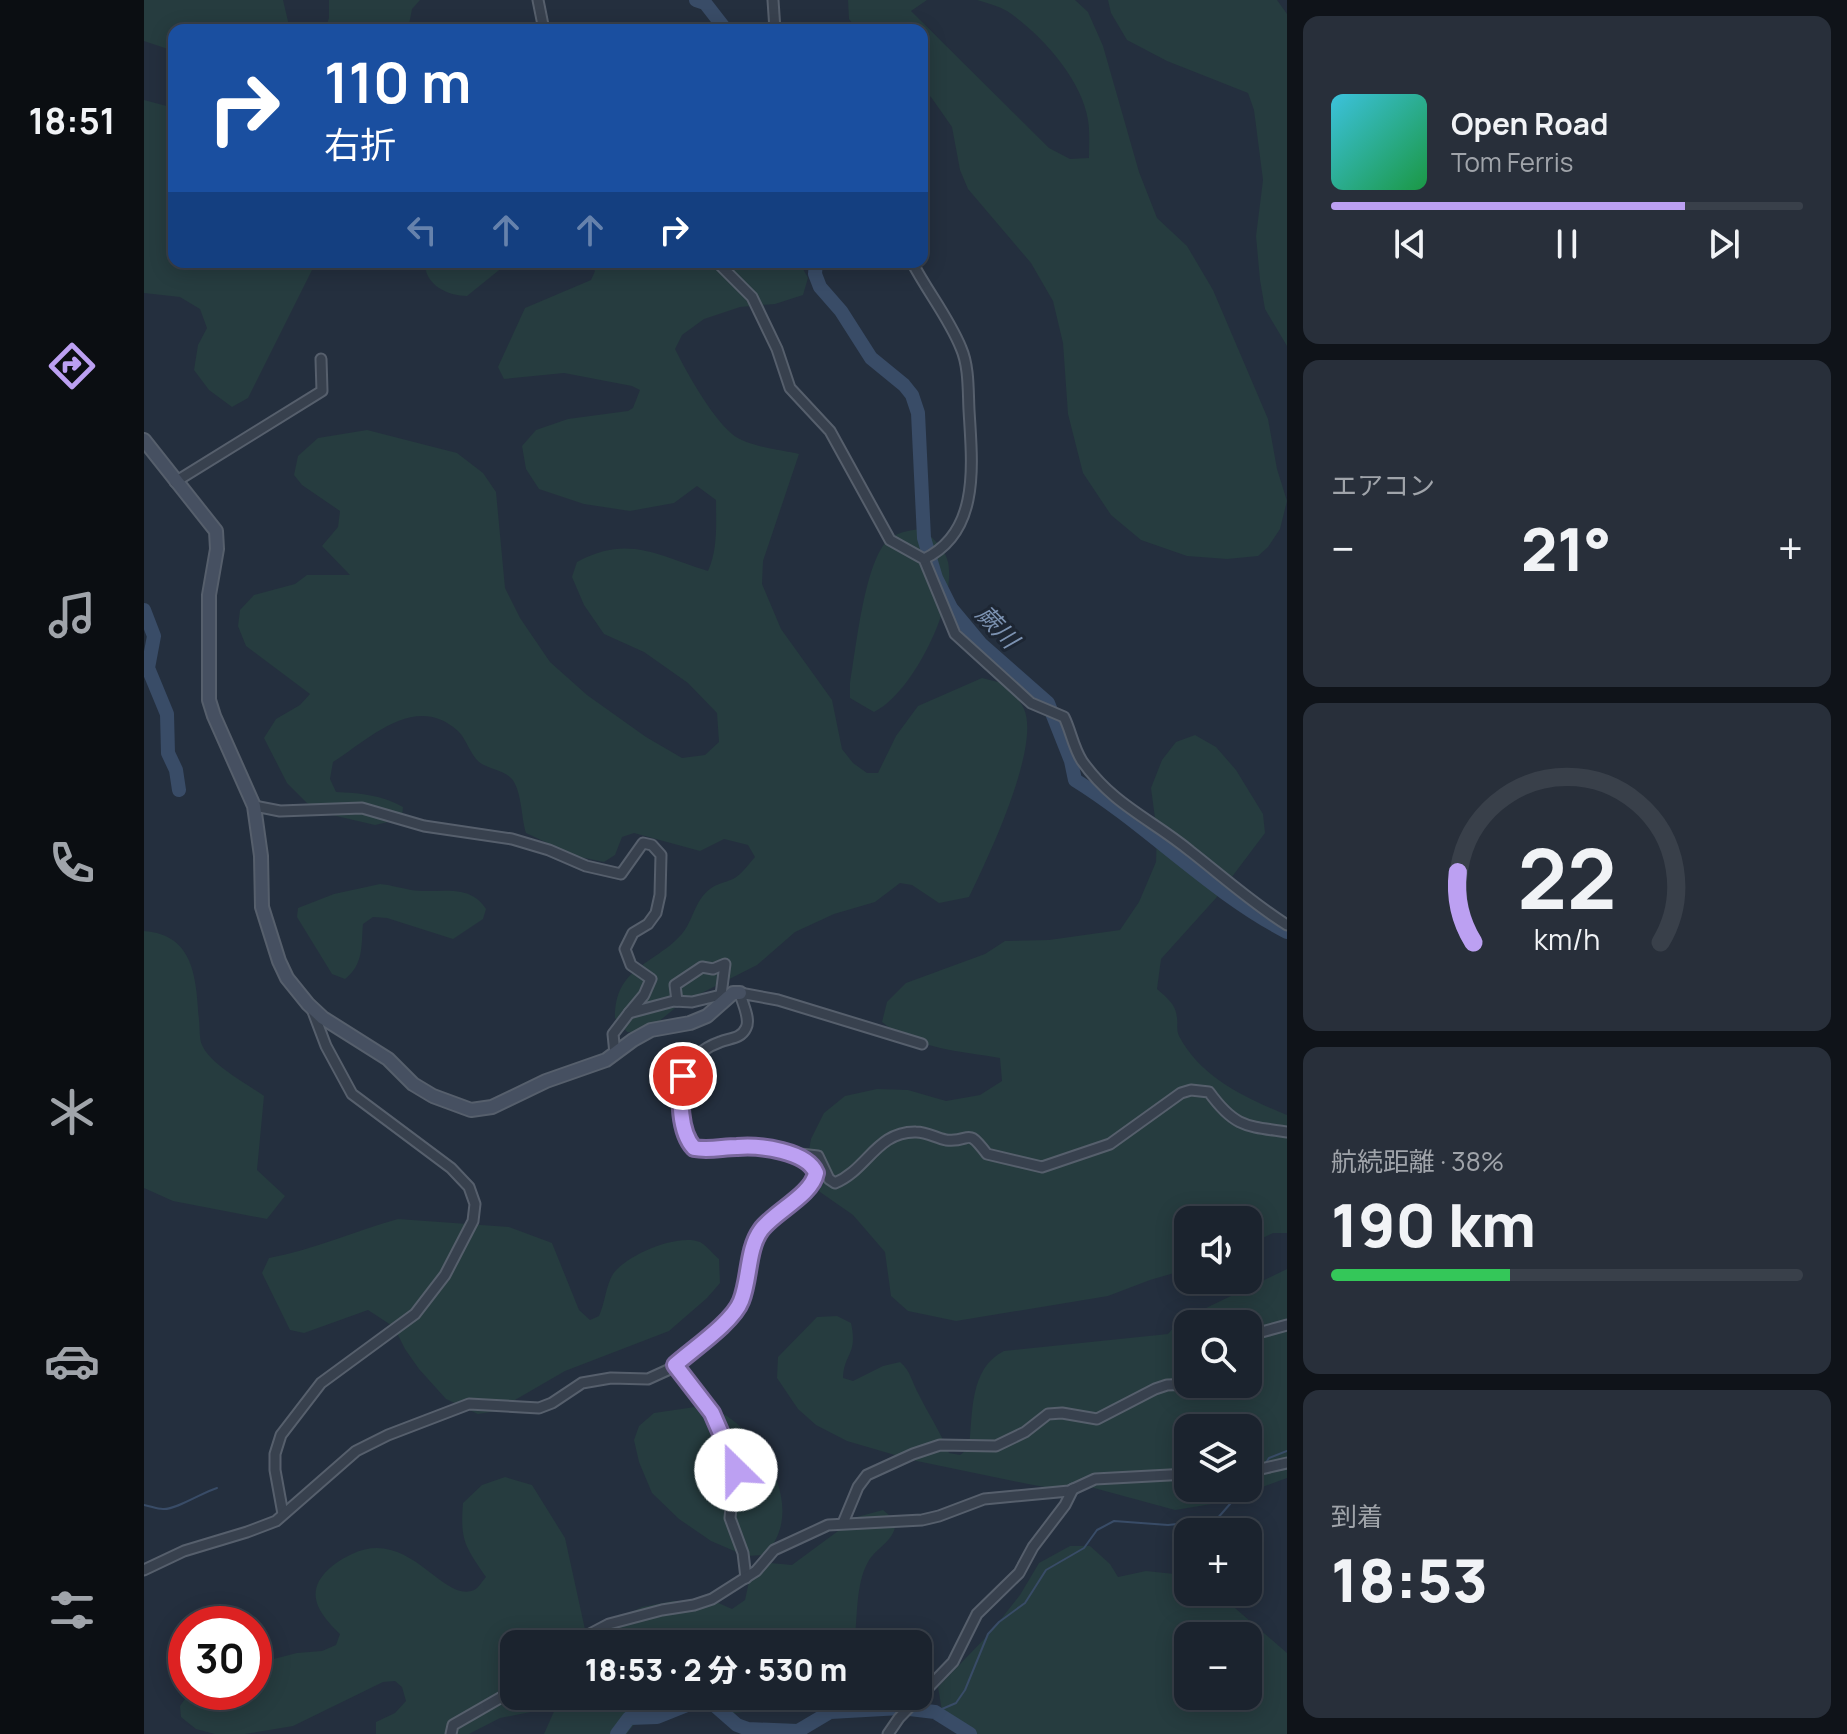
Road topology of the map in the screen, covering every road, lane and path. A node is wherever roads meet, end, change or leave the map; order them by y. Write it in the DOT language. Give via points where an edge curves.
graph roads {
  1 [pos="538,0"];
  2 [pos="773,0"];
  3 [pos="543,24"];
  4 [pos="775,24"];
  5 [pos="723,268"];
  6 [pos="915,268"];
  7 [pos="321,359"];
  8 [pos="144,440"];
  9 [pos="175,482"];
  10 [pos="924,559"];
  11 [pos="254,806"];
  12 [pos="1287,925"];
  13 [pos="729,995"];
  14 [pos="677,1001"];
  15 [pos="312,1009"];
  16 [pos="629,1013"];
  17 [pos="922,1044"];
  18 [pos="615,1054"];
  19 [pos="1287,1132"];
  20 [pos="793,1154"];
  21 [pos="1287,1325"];
  22 [pos="1262,1332"];
  23 [pos="675,1365"];
  24 [pos="1174,1385"];
  25 [pos="1287,1463"];
  26 [pos="1262,1469"];
  27 [pos="1174,1475"];
  28 [pos="1073,1489"];
  29 [pos="283,1514"];
  30 [pos="843,1523"];
  31 [pos="144,1570"];
  32 [pos="746,1578"];
  33 [pos="598,1630"];
  34 [pos="500,1698"];
  35 [pos="451,1734"];
  36 [pos="888,1734"];
  1 -- 3 [label="street"];
  2 -- 4 [label="street"];
  5 -- 10 [label="street" via="752,297 790,388 830,431 890,540"];
  6 -- 10 [label="street" via="961,348 971,493 948,543"];
  7 -- 9 [label="street" via="322,391"];
  8 -- 9 [label="street"];
  9 -- 11 [label="street" via="216,531 209,595 209,700"];
  10 -- 12 [label="street" via="955,634 1031,703 1064,717 1083,763 1125,807"];
  11 -- 15 [label="street" via="267,928 287,978"];
  11 -- 16 [label="street" via="280,811 362,808 424,826 512,839 621,874 643,843 652,845 661,855 656,913 633,933 625,949 631,965 651,979"];
  13 -- 14 [label="street"];
  13 -- 14 [label="street" via="725,964 702,967 678,981"];
  13 -- 17 [label="street" via="778,1000"];
  13 -- 18 [label="street" via="707,1016 651,1030"];
  13 -- 20 [label="street" via="747,1028 693,1059 683,1076 686,1137 703,1150 755,1147"];
  14 -- 16 [label="street"];
  15 -- 18 [label="street" via="388,1059 421,1089 471,1110 492,1107"];
  15 -- 29 [label="street" via="352,1094 451,1168 469,1187 475,1204 473,1221 445,1275 415,1314 321,1383 281,1435 275,1470"];
  16 -- 18 [label="street" via="613,1034"];
  19 -- 20 [label="street" via="1244,1124 1229,1116 1209,1092 1191,1090 1110,1144 1042,1167 987,1154 969,1136 948,1140 913,1132 888,1138 835,1183 818,1156"];
  20 -- 23 [label="street" via="813,1165 815,1180 759,1233 734,1313"];
  21 -- 22 [label="street"];
  23 -- 29 [label="street" via="648,1379 582,1383 539,1408 469,1404 356,1451"];
  23 -- 32 [label="street" via="712,1413 736,1457 730,1518"];
  24 -- 30 [label="street" via="1097,1419 1048,1414 996,1446 940,1445 913,1454 867,1475"];
  25 -- 26 [label="street"];
  27 -- 28 [label="street" via="1095,1479"];
  28 -- 30 [label="street" via="984,1499 922,1520"];
  28 -- 36 [label="street" via="1019,1573 977,1614 953,1662"];
  29 -- 31 [label="street"];
  30 -- 32 [label="street" via="774,1550"];
  32 -- 33 [label="street" via="712,1599"];
  34 -- 35 [label="street" via="453,1725"];
}
